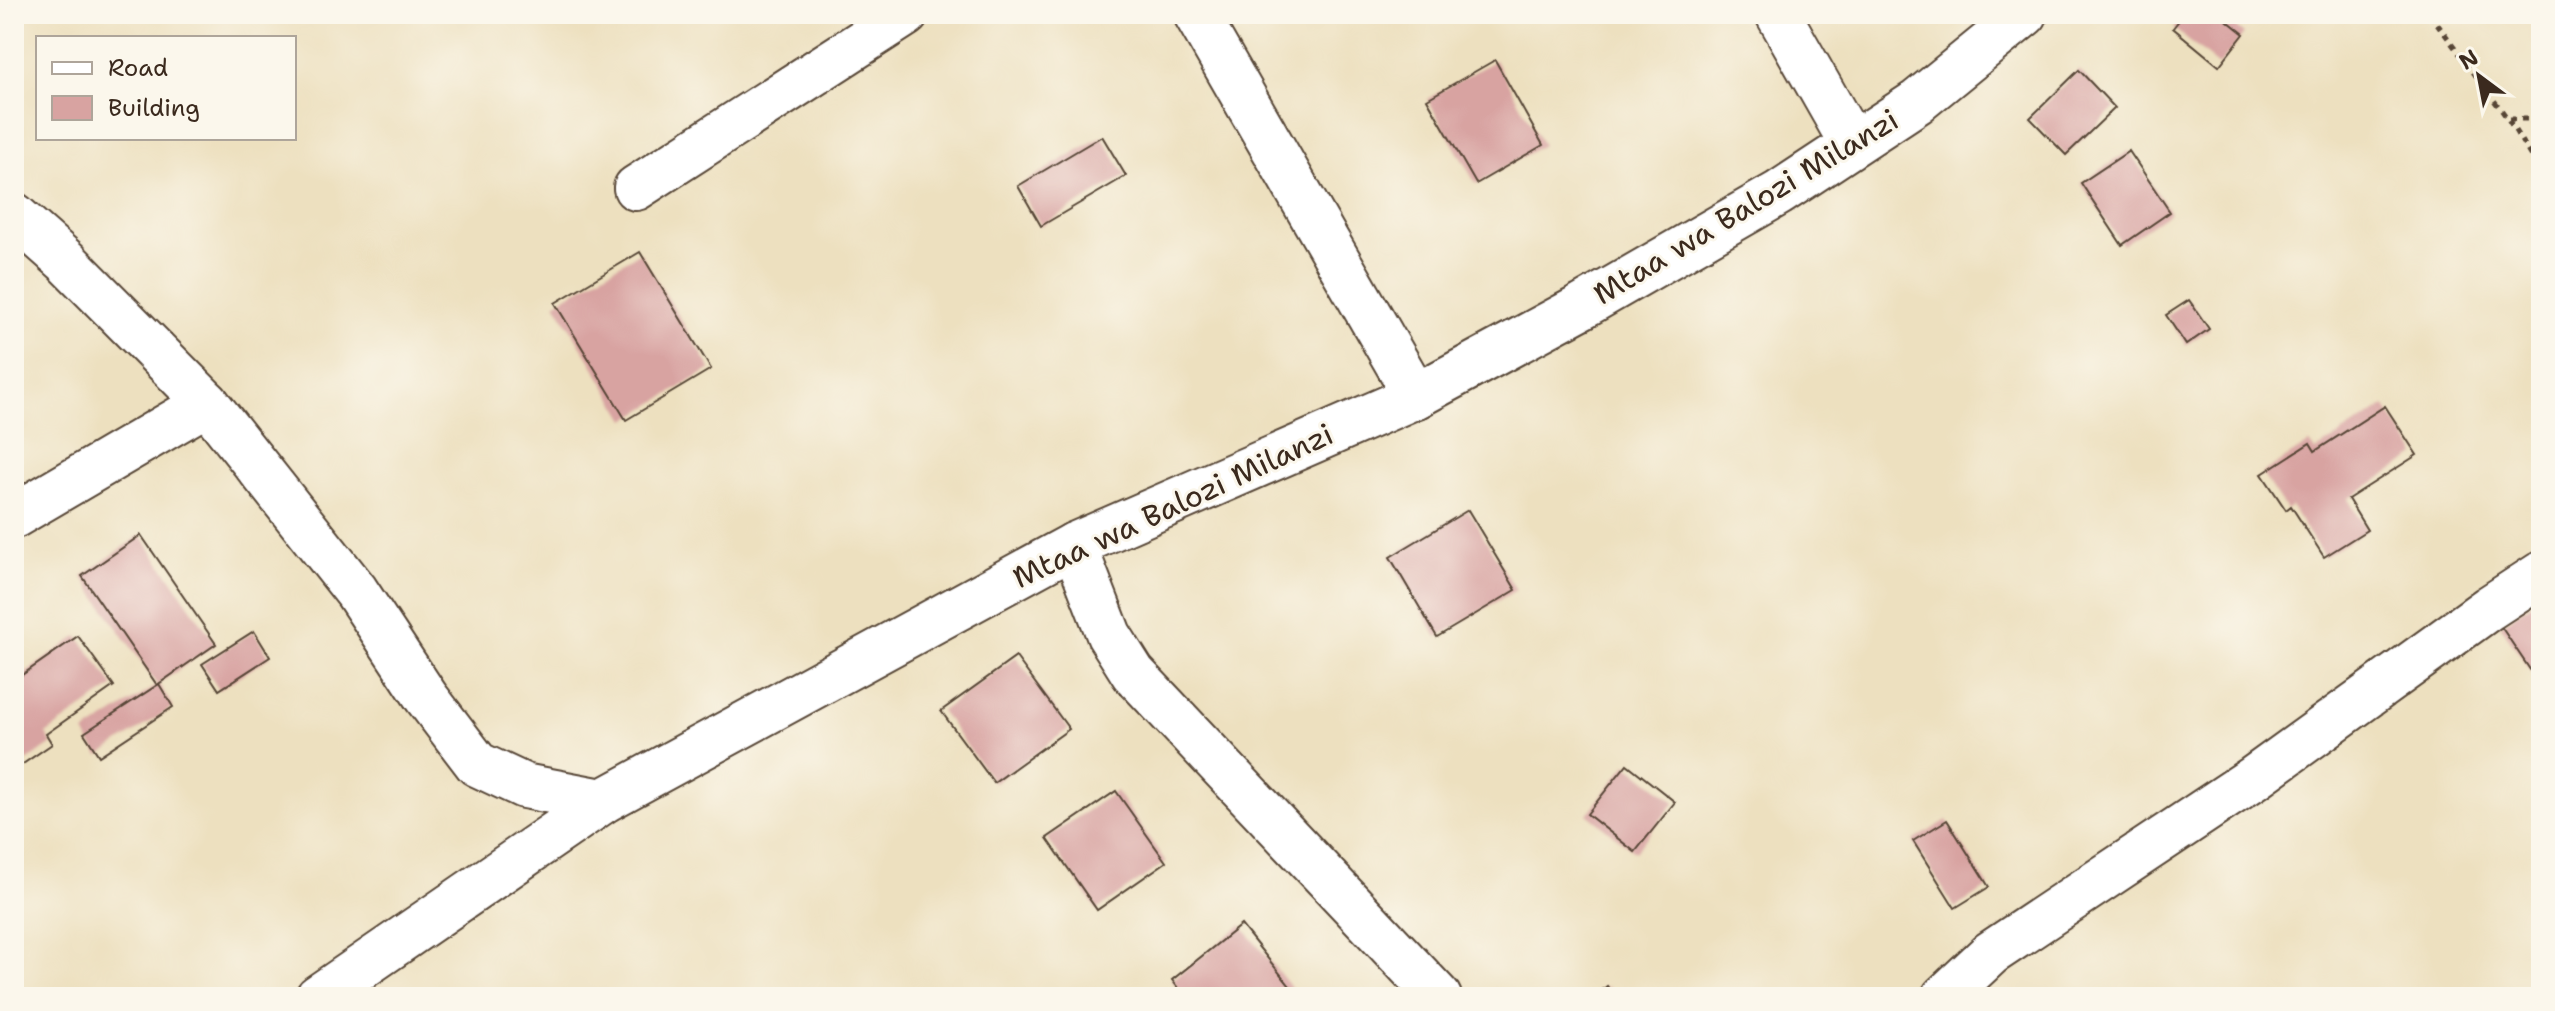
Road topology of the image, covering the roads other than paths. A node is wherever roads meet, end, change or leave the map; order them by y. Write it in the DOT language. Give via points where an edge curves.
graph roads {
  1 [pos="906,14"];
  2 [pos="1196,14"];
  3 [pos="1778,14"];
  4 [pos="2025,14"];
  5 [pos="1852,144"];
  6 [pos="636,188"];
  7 [pos="14,215"];
  8 [pos="1416,396"];
  9 [pos="207,403"];
  10 [pos="14,516"];
  11 [pos="1074,545"];
  12 [pos="2541,574"];
  13 [pos="603,801"];
  14 [pos="318,997"];
  15 [pos="1439,997"];
  16 [pos="1944,997"];
  1 -- 6 [label="street"];
  2 -- 8 [label="street"];
  3 -- 5 [label="street"];
  4 -- 5 [label="street, Mtaa wa Balozi Milanzi" via="1917,102"];
  5 -- 8 [label="street, Mtaa wa Balozi Milanzi" via="1779,193"];
  7 -- 9 [label="street"];
  8 -- 11 [label="street, Mtaa wa Balozi Milanzi"];
  9 -- 10 [label="street"];
  9 -- 13 [label="street" via="356,591 477,764 524,786"];
  11 -- 13 [label="street, Mtaa wa Balozi Milanzi"];
  11 -- 15 [label="street" via="1109,635 1133,673"];
  12 -- 16 [label="street" via="2254,778 1991,953"];
  13 -- 14 [label="street, Mtaa wa Balozi Milanzi"];
}
